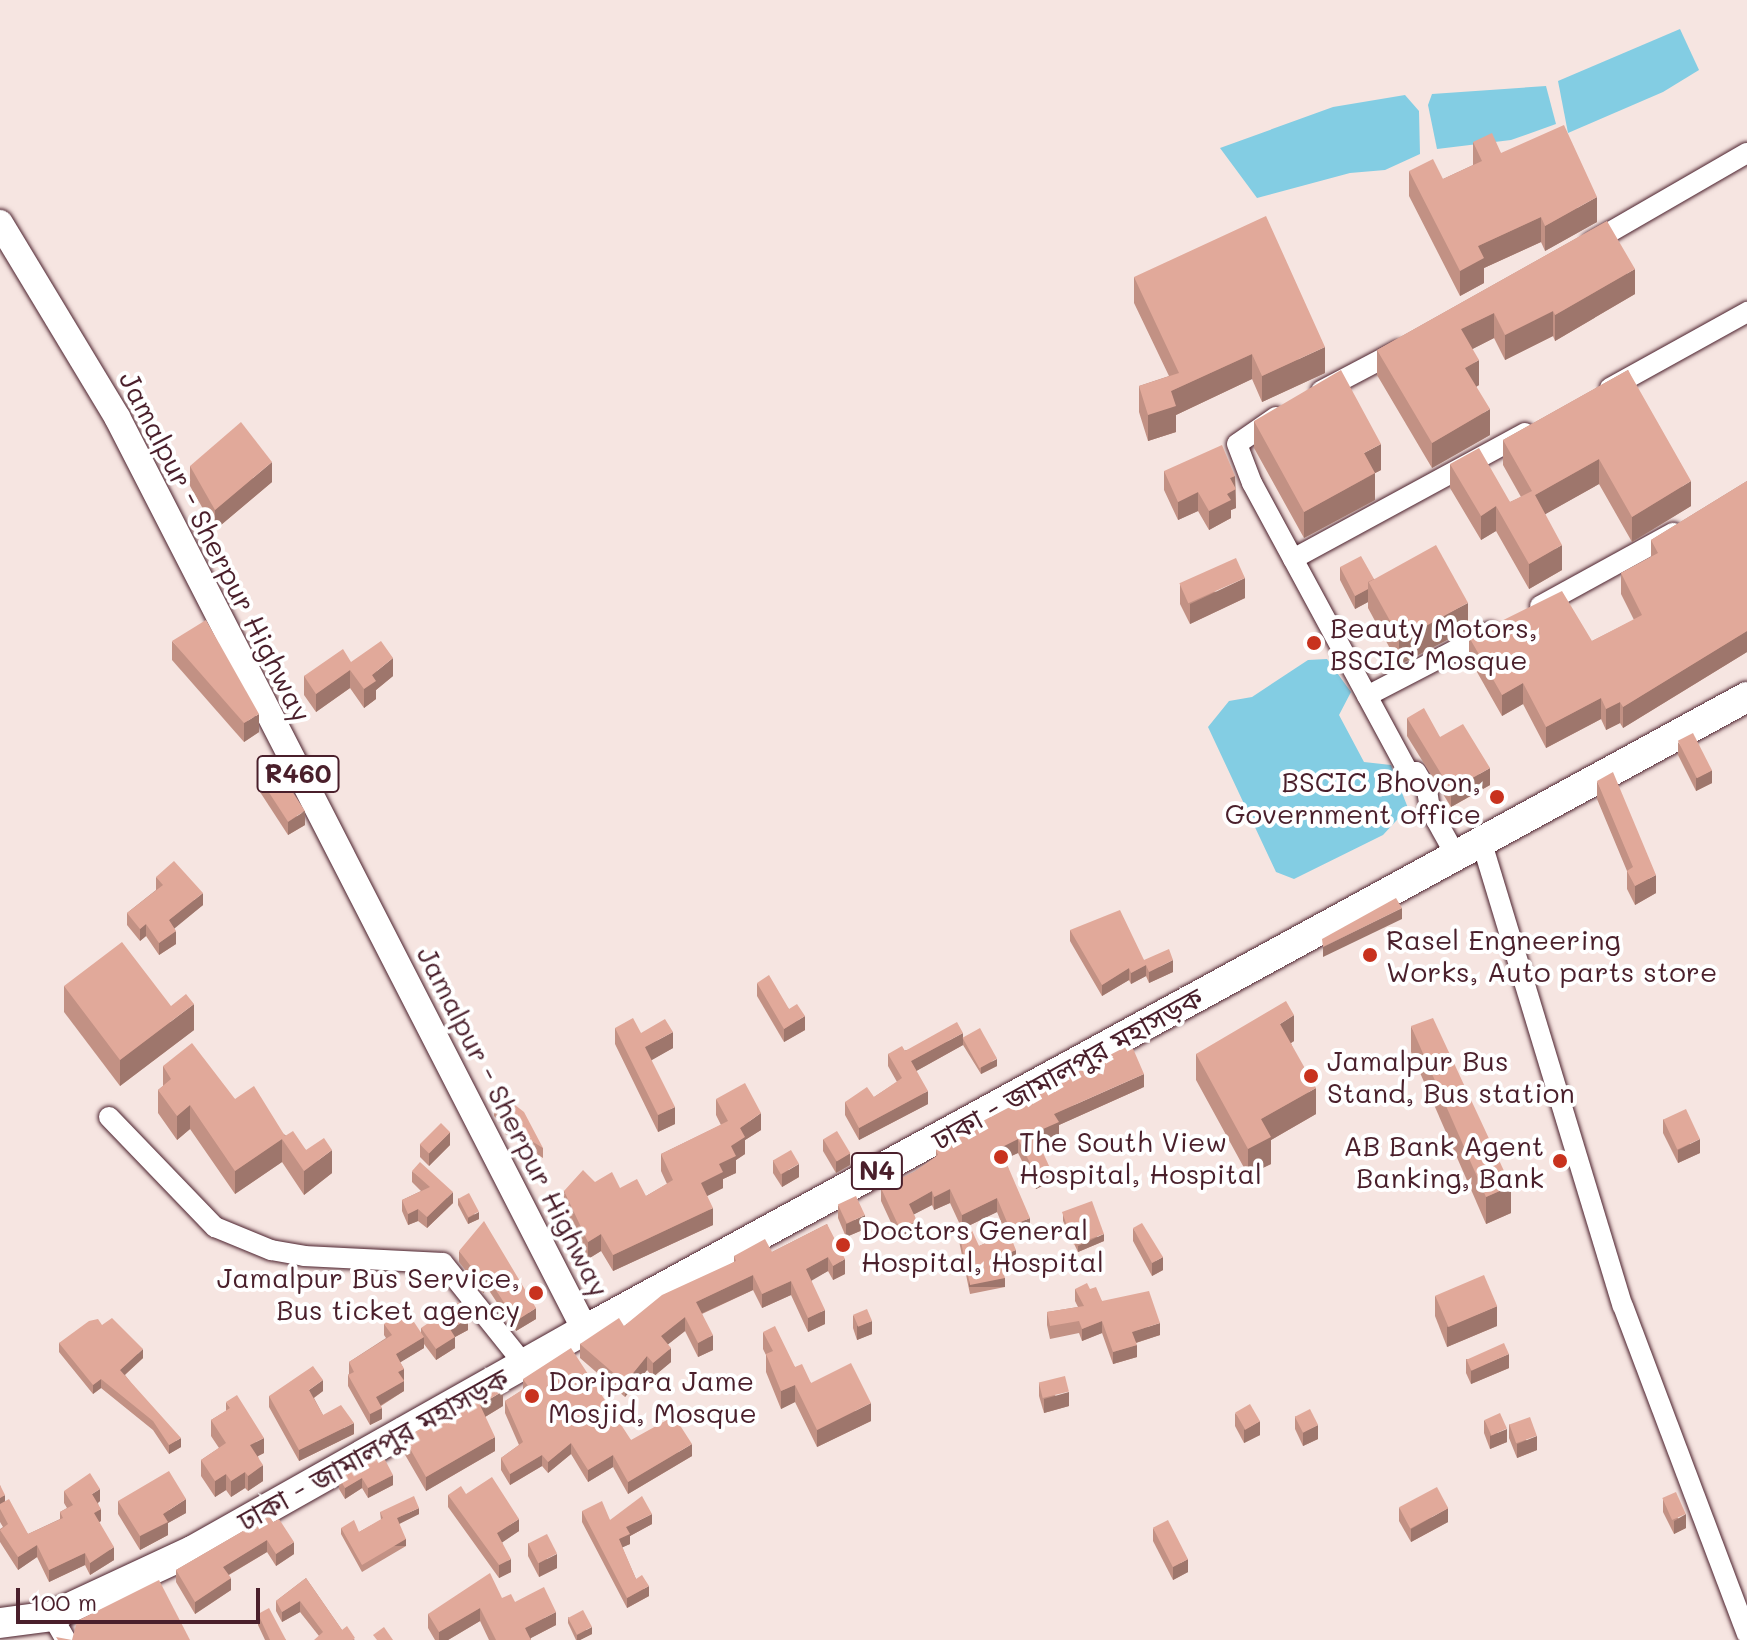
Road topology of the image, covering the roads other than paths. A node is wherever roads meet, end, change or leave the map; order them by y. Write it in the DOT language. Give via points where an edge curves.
graph roads {
  1 [pos="1747,153"];
  2 [pos="0,223"];
  3 [pos="1569,255"];
  4 [pos="1747,312"];
  5 [pos="1417,341"];
  6 [pos="1597,396"];
  7 [pos="1542,425"];
  8 [pos="1697,521"];
  9 [pos="1293,559"];
  10 [pos="1367,696"];
  11 [pos="1747,697"];
  12 [pos="1468,847"];
  13 [pos="109,1117"];
  14 [pos="585,1330"];
  15 [pos="524,1364"];
  16 [pos="0,1623"];
  17 [pos="59,1628"];
  18 [pos="1747,1634"];
  1 -- 3 [label="street"];
  2 -- 14 [label="main road, Jamalpur - Sherpur Highway / R460" via="117,417"];
  4 -- 6 [label="street"];
  5 -- 9 [label="street" via="1297,405 1237,444"];
  7 -- 9 [label="street"];
  8 -- 10 [label="street"];
  9 -- 10 [label="street"];
  10 -- 12 [label="street" via="1408,772 1416,772 1427,790 1430,809"];
  11 -- 12 [label="highway, ঢাকা - জামালপুর মহাসড়ক / N4"];
  12 -- 14 [label="highway, ঢাকা - জামালপুর মহাসড়ক / N4"];
  12 -- 18 [label="street" via="1623,1306"];
  13 -- 15 [label="street" via="215,1227 271,1250 304,1256 443,1263"];
  14 -- 15 [label="highway, ঢাকা - জামালপুর মহাসড়ক / N4"];
  15 -- 17 [label="highway, ঢাকা - জামালপুর মহাসড়ক / N4"];
  16 -- 17 [label="highway, ঢাকা - জামালপুর মহাসড়ক / N4"];
}
